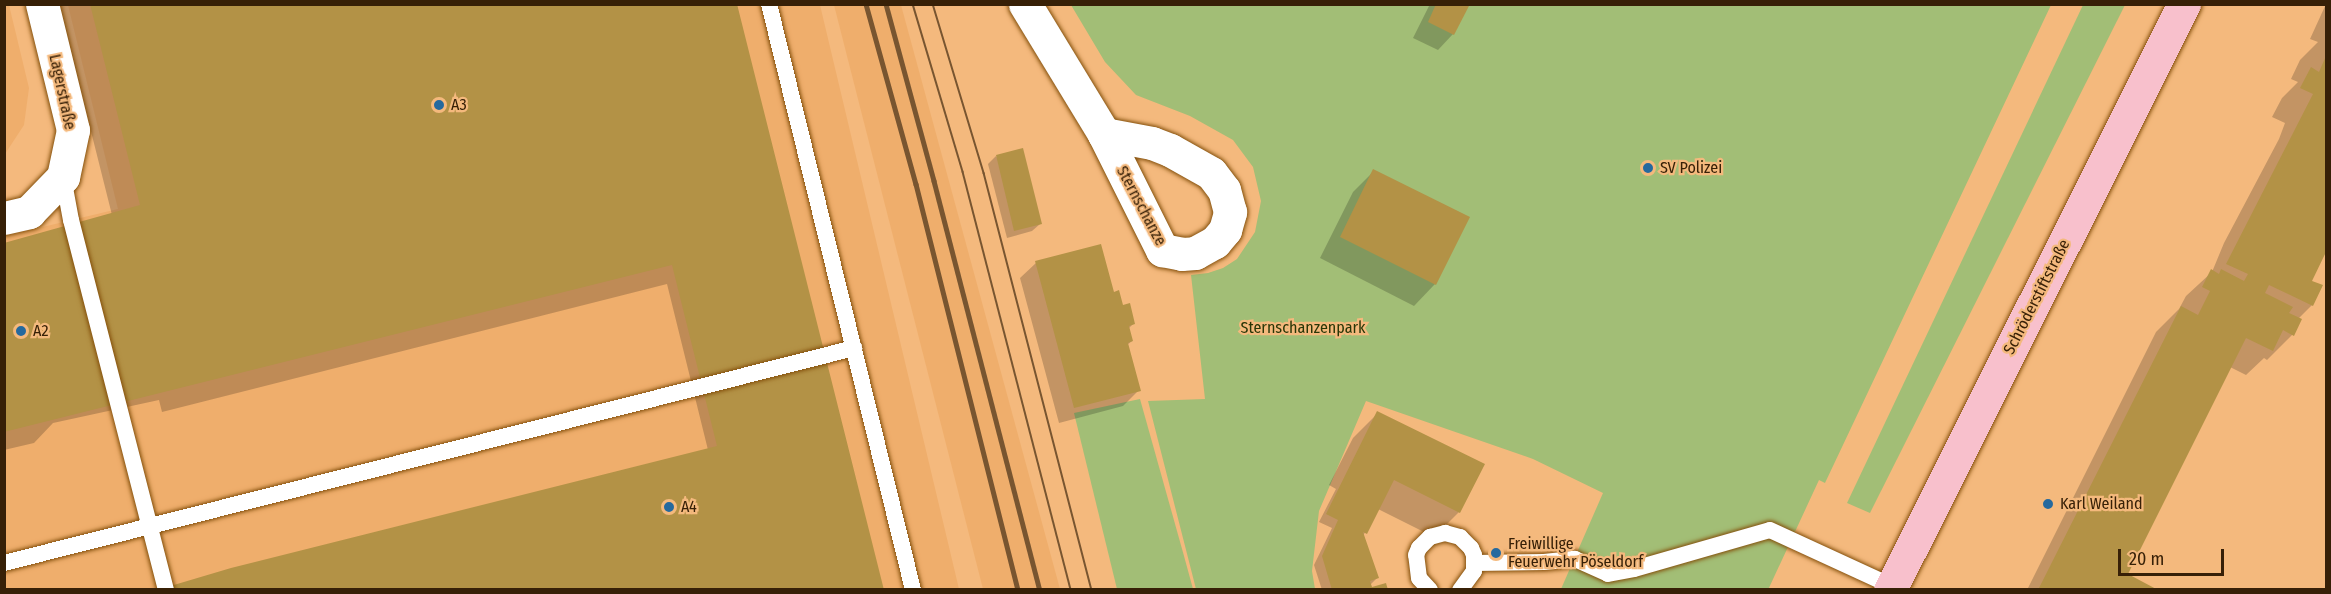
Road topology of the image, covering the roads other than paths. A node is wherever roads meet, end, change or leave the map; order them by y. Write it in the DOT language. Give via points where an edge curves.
graph roads {
  1 [pos="42,4"];
  2 [pos="769,4"];
  3 [pos="1025,4"];
  4 [pos="2184,4"];
  5 [pos="1104,134"];
  6 [pos="63,177"];
  7 [pos="4,218"];
  8 [pos="854,348"];
  9 [pos="150,525"];
  10 [pos="4,563"];
  11 [pos="1475,563"];
  12 [pos="1894,588"];
  13 [pos="166,590"];
  14 [pos="913,590"];
  15 [pos="1430,590"];
  16 [pos="1460,590"];
  1 -- 6 [label="street, Lagerstraße" via="73,130"];
  2 -- 8 [label="lane"];
  3 -- 5 [label="street"];
  4 -- 12 [label="main road, Schröderstiftstraße"];
  6 -- 7 [label="street" via="29,212"];
  6 -- 9 [label="lane" via="70,220"];
  8 -- 9 [label="lane"];
  8 -- 14 [label="lane"];
  9 -- 10 [label="lane"];
  9 -- 13 [label="lane"];
  11 -- 12 [label="lane" via="1575,559 1608,574 1770,530"];
  11 -- 15 [label="lane" via="1471,548 1460,537 1445,533 1430,537 1419,548 1415,563 1419,578"];
  11 -- 16 [label="lane" via="1471,578"];
}
